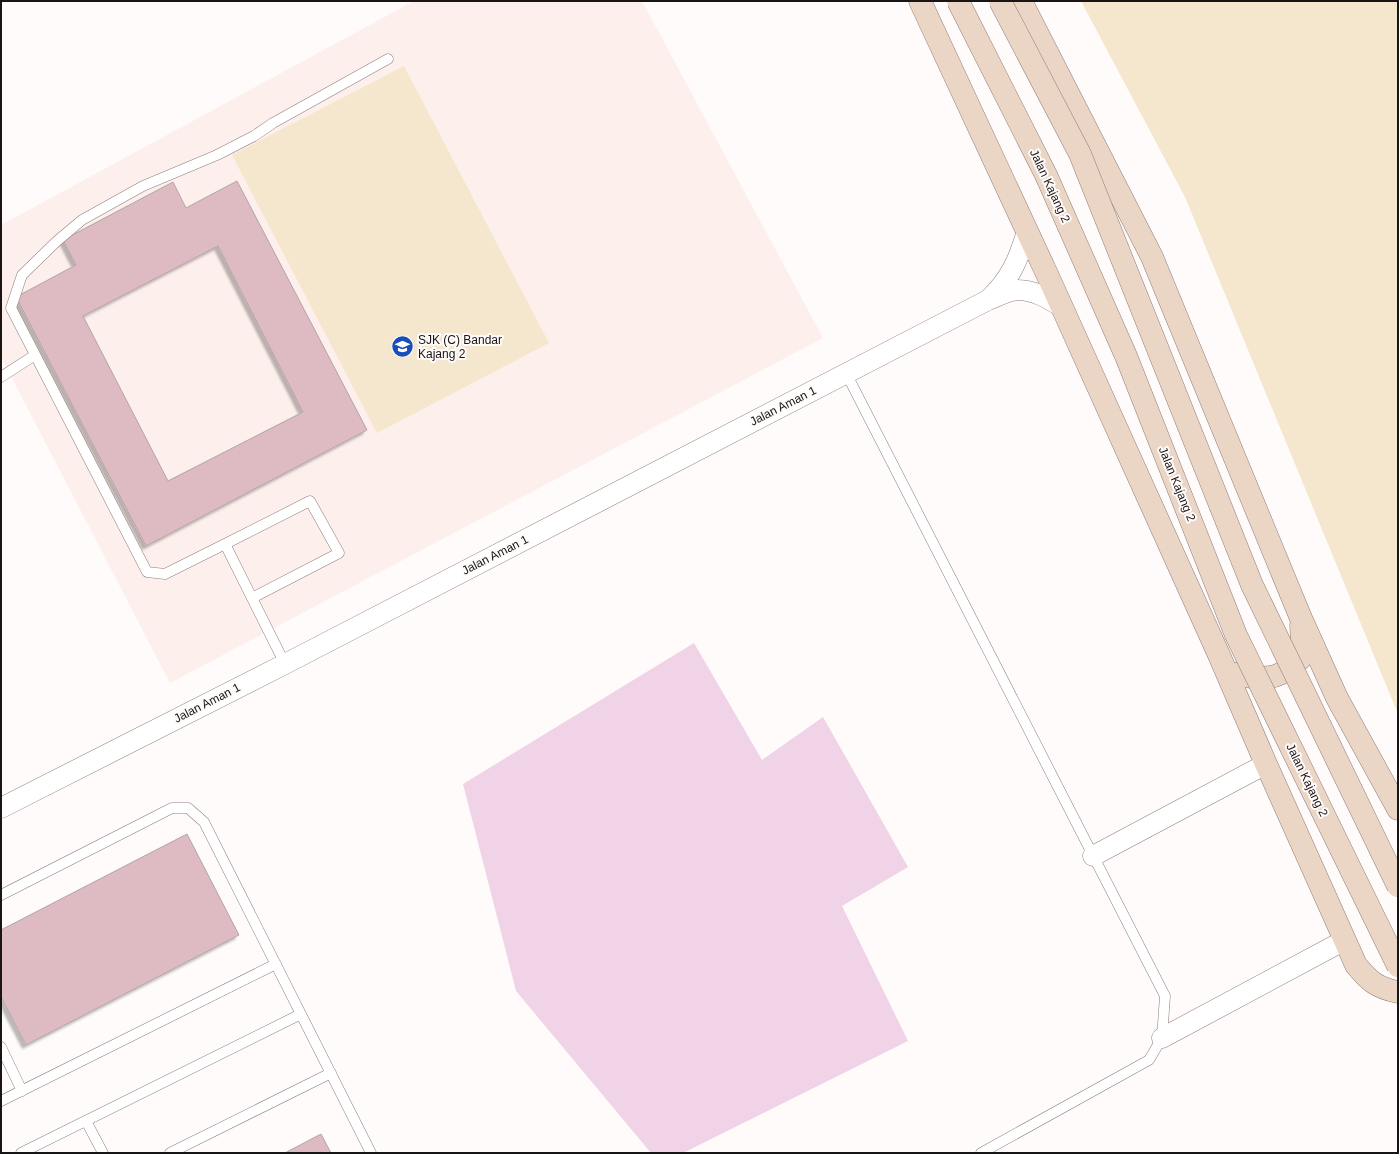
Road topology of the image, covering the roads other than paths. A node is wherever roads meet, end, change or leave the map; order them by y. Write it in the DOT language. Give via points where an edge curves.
graph roads {
  1 [pos="920,1"];
  2 [pos="958,1"];
  3 [pos="1000,1"];
  4 [pos="1021,1"];
  5 [pos="388,59"];
  6 [pos="1027,231"];
  7 [pos="988,300"];
  8 [pos="1062,307"];
  9 [pos="35,355"];
  10 [pos="846,373"];
  11 [pos="1,377"];
  12 [pos="225,544"];
  13 [pos="252,598"];
  14 [pos="1300,616"];
  15 [pos="1219,655"];
  16 [pos="284,664"];
  17 [pos="1266,764"];
  18 [pos="1,808"];
  19 [pos="1398,809"];
  20 [pos="1093,856"];
  21 [pos="1398,886"];
  22 [pos="1,895"];
  23 [pos="1345,940"];
  24 [pos="276,964"];
  25 [pos="1398,966"];
  26 [pos="1398,992"];
  27 [pos="301,1014"];
  28 [pos="1162,1038"];
  29 [pos="1,1047"];
  30 [pos="331,1073"];
  31 [pos="22,1091"];
  32 [pos="1,1101"];
  33 [pos="86,1121"];
  34 [pos="21,1153"];
  35 [pos="103,1153"];
  36 [pos="170,1153"];
  37 [pos="371,1153"];
  38 [pos="981,1153"];
  1 -- 6 [label="main road"];
  2 -- 25 [label="main road, Jalan Kajang 2, bridge" via="1046,175 1126,356 1236,635"];
  3 -- 21 [label="main road, bridge" via="1080,154 1252,585"];
  4 -- 14 [label="main road" via="1152,257"];
  5 -- 9 [label="lane" via="254,136 144,186 82,220 22,276 10,308"];
  6 -- 7 [label="street" via="1020,255 1011,273"];
  6 -- 8 [label="main road"];
  7 -- 8 [label="street" via="1017,290 1036,294"];
  7 -- 10 [label="street, Jalan Aman 1"];
  8 -- 15 [label="main road"];
  9 -- 11 [label="lane"];
  9 -- 12 [label="lane" via="147,572 165,574"];
  10 -- 16 [label="street, Jalan Aman 1"];
  10 -- 20 [label="lane"];
  12 -- 13 [label="lane"];
  12 -- 13 [label="lane" via="310,500 339,553"];
  13 -- 16 [label="lane"];
  14 -- 15 [label="main road" via="1300,659 1282,674 1266,679 1244,676"];
  14 -- 19 [label="main road" via="1337,698"];
  15 -- 17 [label="main road"];
  16 -- 18 [label="street, Jalan Aman 1"];
  17 -- 20 [label="street"];
  17 -- 23 [label="main road"];
  20 -- 28 [label="lane" via="1165,996"];
  22 -- 24 [label="lane" via="172,808 188,808 204,822"];
  23 -- 26 [label="main road" via="1356,965 1367,979 1383,989"];
  23 -- 28 [label="street"];
  24 -- 27 [label="lane"];
  24 -- 31 [label="lane"];
  27 -- 30 [label="lane"];
  27 -- 33 [label="lane"];
  28 -- 38 [label="lane" via="1149,1060"];
  29 -- 31 [label="lane"];
  30 -- 36 [label="lane"];
  30 -- 37 [label="lane"];
  31 -- 32 [label="lane"];
  33 -- 34 [label="lane"];
  33 -- 35 [label="lane"];
}
